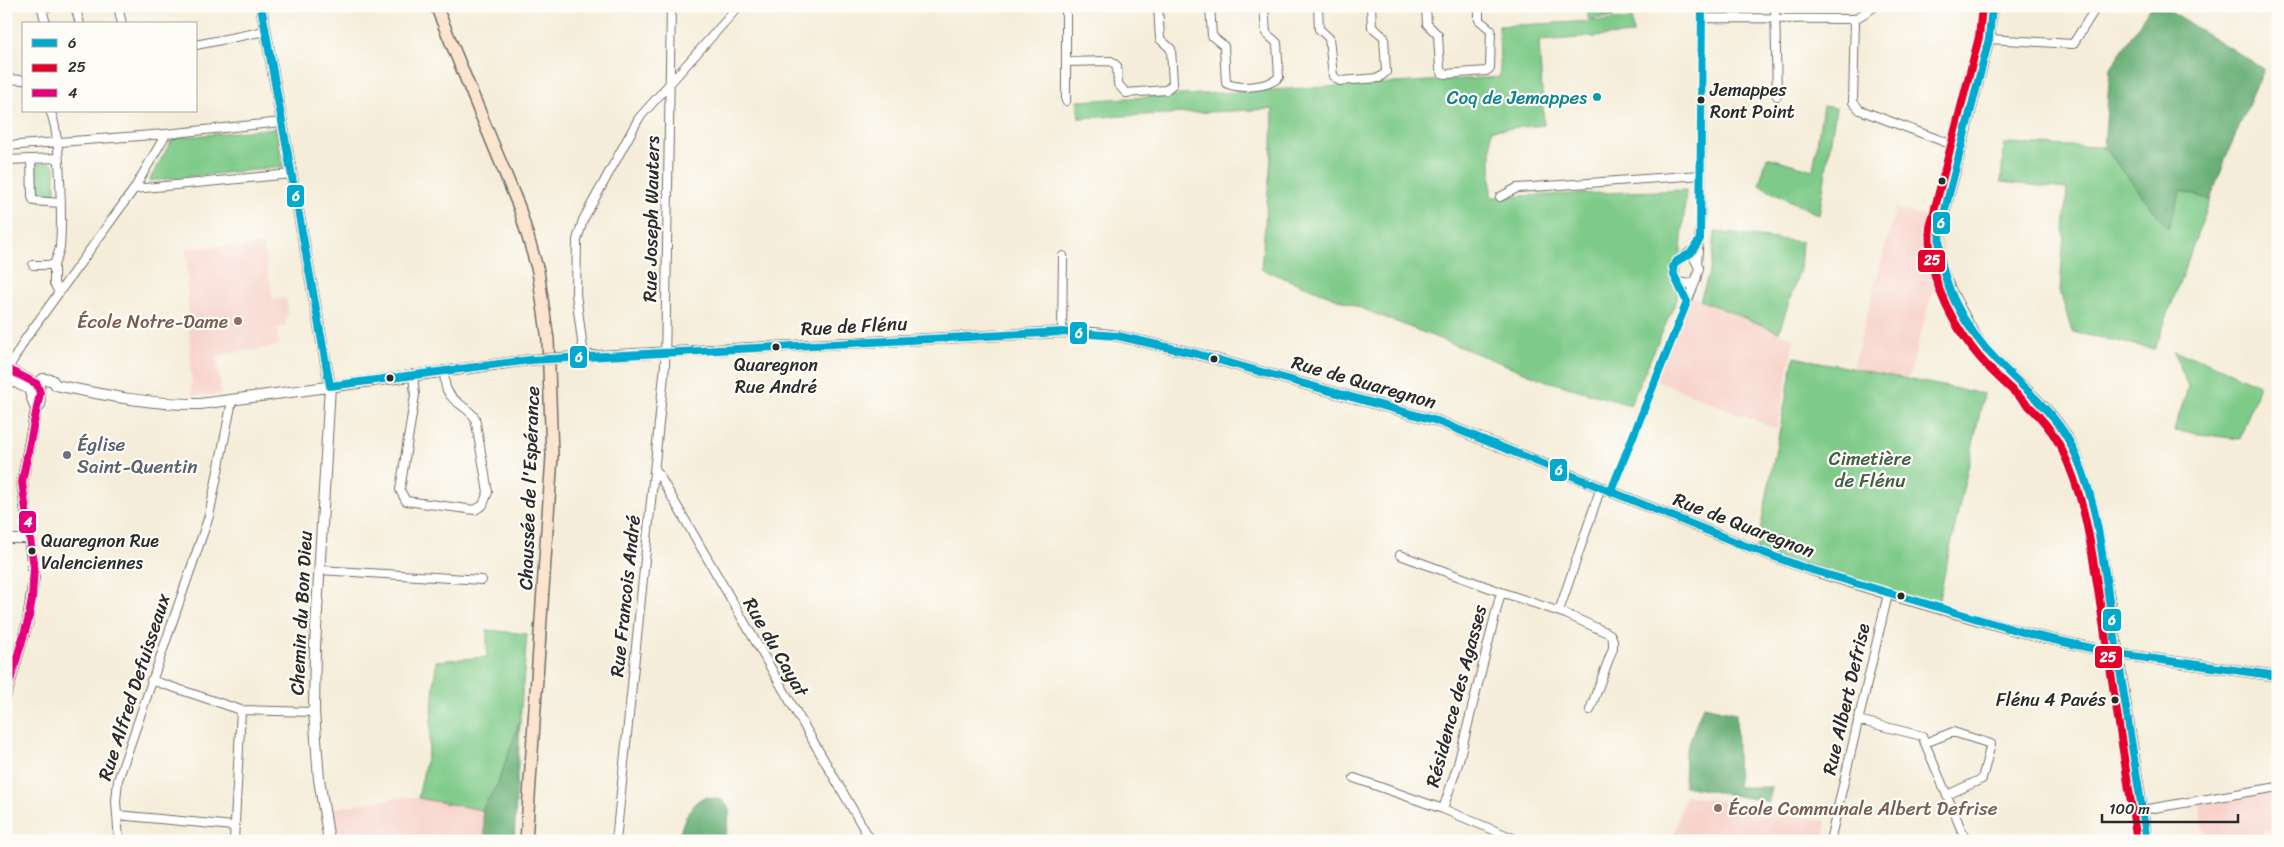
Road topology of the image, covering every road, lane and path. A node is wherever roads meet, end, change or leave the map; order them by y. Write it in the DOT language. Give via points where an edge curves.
graph roads {
  1 [pos="51,6"];
  2 [pos="75,6"];
  3 [pos="118,6"];
  4 [pos="260,6"];
  5 [pos="436,6"];
  6 [pos="671,6"];
  7 [pos="739,6"];
  8 [pos="1066,6"];
  9 [pos="1158,6"];
  10 [pos="1210,6"];
  11 [pos="1264,6"];
  12 [pos="1318,6"];
  13 [pos="1371,6"];
  14 [pos="1426,6"];
  15 [pos="1478,6"];
  16 [pos="1702,6"];
  17 [pos="1776,6"];
  18 [pos="1876,6"];
  19 [pos="1992,6"];
  20 [pos="2097,6"];
  21 [pos="41,8"];
  22 [pos="1702,18"];
  23 [pos="1777,18"];
  24 [pos="1855,19"];
  25 [pos="45,22"];
  26 [pos="79,22"];
  27 [pos="122,22"];
  28 [pos="265,31"];
  29 [pos="1988,38"];
  30 [pos="198,45"];
  31 [pos="1066,62"];
  32 [pos="6,79"];
  33 [pos="22,80"];
  34 [pos="669,85"];
  35 [pos="1777,96"];
  36 [pos="1066,101"];
  37 [pos="50,112"];
  38 [pos="282,122"];
  39 [pos="166,134"];
  40 [pos="58,142"];
  41 [pos="6,146"];
  42 [pos="1961,148"];
  43 [pos="58,158"];
  44 [pos="31,159"];
  45 [pos="6,160"];
  46 [pos="291,174"];
  47 [pos="1701,175"];
  48 [pos="134,189"];
  49 [pos="1500,197"];
  50 [pos="60,203"];
  51 [pos="1700,239"];
  52 [pos="1063,256"];
  53 [pos="1682,258"];
  54 [pos="1697,263"];
  55 [pos="34,265"];
  56 [pos="54,265"];
  57 [pos="1696,280"];
  58 [pos="1678,282"];
  59 [pos="59,293"];
  60 [pos="1687,302"];
  61 [pos="1062,332"];
  62 [pos="924,340"];
  63 [pos="666,354"];
  64 [pos="580,357"];
  65 [pos="7,370"];
  66 [pos="444,370"];
  67 [pos="413,374"];
  68 [pos="330,386"];
  69 [pos="35,388"];
  70 [pos="232,401"];
  71 [pos="655,468"];
  72 [pos="1601,487"];
  73 [pos="1611,491"];
  74 [pos="6,539"];
  75 [pos="29,539"];
  76 [pos="1400,555"];
  77 [pos="320,570"];
  78 [pos="482,580"];
  79 [pos="1501,592"];
  80 [pos="1888,594"];
  81 [pos="1559,611"];
  82 [pos="2118,654"];
  83 [pos="2278,676"];
  84 [pos="151,680"];
  85 [pos="6,695"];
  86 [pos="241,710"];
  87 [pos="1590,710"];
  88 [pos="314,712"];
  89 [pos="1858,720"];
  90 [pos="1925,743"];
  91 [pos="1354,778"];
  92 [pos="2278,787"];
  93 [pos="1947,794"];
  94 [pos="1443,809"];
  95 [pos="2142,810"];
  96 [pos="117,815"];
  97 [pos="234,826"];
  98 [pos="119,841"];
  99 [pos="234,841"];
  100 [pos="329,841"];
  101 [pos="526,841"];
  102 [pos="616,841"];
  103 [pos="871,841"];
  104 [pos="1520,841"];
  105 [pos="1830,841"];
  106 [pos="1966,841"];
  107 [pos="2148,841"];
  1 -- 21 [label="street"];
  2 -- 26 [label="street"];
  3 -- 27 [label="street"];
  4 -- 28 [label="street, Chemin du Bon Dieu"];
  5 -- 101 [label="main road, Chaussée de l'Espérance" via="525,225 538,271 548,340 552,456"];
  6 -- 34 [label="street, Rue Joseph Wauters"];
  7 -- 34 [label="street"];
  8 -- 31 [label="street"];
  9 -- 31 [label="street" via="1160,39 1171,49 1173,84 1166,90 1126,93 1118,84 1117,66 1111,61"];
  10 -- 11 [label="street" via="1212,36 1224,46 1226,83 1233,87 1272,84 1279,77 1277,43 1266,33"];
  12 -- 13 [label="street" via="1319,28 1329,38 1333,76 1340,81 1378,78 1386,72 1384,37 1372,27"];
  14 -- 15 [label="street" via="1427,24 1438,35 1440,68 1446,74 1490,68 1491,30 1479,20"];
  16 -- 22 [label="street"];
  17 -- 23 [label="street"];
  18 -- 24 [label="street"];
  19 -- 29 [label="street"];
  20 -- 29 [label="street" via="2073,44"];
  21 -- 25 [label="street"];
  22 -- 23 [label="street"];
  22 -- 47 [label="street"];
  23 -- 24 [label="street"];
  23 -- 35 [label="street"];
  24 -- 42 [label="street" via="1854,102 1860,110"];
  28 -- 30 [label="street"];
  28 -- 38 [label="street, Chemin du Bon Dieu"];
  29 -- 42 [label="street"];
  31 -- 36 [label="street"];
  32 -- 33 [label="street"];
  34 -- 63 [label="street, Rue Joseph Wauters"];
  34 -- 64 [label="street" via="629,133 580,230 576,294"];
  37 -- 40 [label="street"];
  38 -- 39 [label="street"];
  38 -- 46 [label="street, Chemin du Bon Dieu"];
  39 -- 40 [label="street"];
  39 -- 48 [label="street"];
  40 -- 41 [label="street"];
  40 -- 43 [label="street"];
  42 -- 82 [label="street" via="1939,236 1938,253 1944,277 1977,340 2052,415 2073,451 2089,497 2101,549"];
  43 -- 44 [label="street"];
  43 -- 50 [label="street"];
  44 -- 45 [label="street"];
  44 -- 50 [label="street" via="34,201"];
  46 -- 48 [label="street"];
  46 -- 68 [label="street, Chemin du Bon Dieu"];
  47 -- 49 [label="street" via="1517,188"];
  47 -- 51 [label="street"];
  48 -- 59 [label="street"];
  50 -- 56 [label="street" via="60,249"];
  51 -- 53 [label="street" via="1694,250"];
  51 -- 54 [label="street"];
  52 -- 61 [label="street"];
  53 -- 54 [label="street" via="1691,258"];
  53 -- 58 [label="street" via="1674,266"];
  54 -- 57 [label="street" via="1699,272"];
  55 -- 56 [label="street"];
  56 -- 59 [label="street" via="54,283"];
  57 -- 58 [label="street" via="1689,284"];
  57 -- 60 [label="street"];
  58 -- 60 [label="street"];
  59 -- 65 [label="street"];
  60 -- 73 [label="street"];
  61 -- 62 [label="street, Rue de Quaregnon"];
  61 -- 72 [label="street, Rue de Quaregnon" via="1094,333 1158,345 1329,389 1437,421"];
  62 -- 63 [label="street, Rue de Flénu"];
  63 -- 64 [label="street, Rue de Flénu"];
  63 -- 71 [label="street, Rue Francois André"];
  64 -- 66 [label="street, Rue de Flénu, bridge"];
  65 -- 69 [label="street" via="15,382"];
  66 -- 67 [label="street, Rue de Flénu"];
  66 -- 67 [label="street" via="447,390 475,418 488,492 483,505 475,510 406,501 400,490 415,395"];
  67 -- 68 [label="street, Rue de Flénu"];
  68 -- 70 [label="street, Rue de Flénu"];
  68 -- 77 [label="street, Chemin du Bon Dieu"];
  69 -- 70 [label="street, Rue de Flénu" via="43,379 52,380 56,385 161,404"];
  69 -- 75 [label="street" via="40,404 23,472"];
  70 -- 84 [label="street, Rue Alfred Defuisseaux" via="209,516"];
  71 -- 102 [label="street, Rue Francois André"];
  71 -- 103 [label="street, Rue du Cayat"];
  72 -- 73 [label="street, Rue de Quaregnon"];
  72 -- 81 [label="street"];
  73 -- 80 [label="street, Rue de Quaregnon" via="1756,550"];
  74 -- 75 [label="street"];
  75 -- 85 [label="street" via="34,567 32,598"];
  76 -- 79 [label="street, Résidence des Agasses"];
  77 -- 78 [label="street"];
  77 -- 88 [label="street, Chemin du Bon Dieu"];
  79 -- 81 [label="street, Résidence des Agasses"];
  79 -- 94 [label="street, Résidence des Agasses" via="1458,764"];
  80 -- 82 [label="street, Rue de Quaregnon" via="2032,635"];
  80 -- 89 [label="street, Rue Albert Defrise"];
  81 -- 87 [label="street, Résidence des Agasses" via="1603,630 1613,640"];
  82 -- 83 [label="street, Rue de Quaregnon"];
  82 -- 95 [label="street"];
  84 -- 86 [label="street"];
  84 -- 96 [label="street, Rue Alfred Defuisseaux" via="118,780"];
  86 -- 88 [label="street"];
  86 -- 97 [label="street"];
  88 -- 100 [label="street, Chemin du Bon Dieu" via="319,779"];
  89 -- 90 [label="street" via="1922,736"];
  89 -- 105 [label="street, Rue Albert Defrise"];
  90 -- 93 [label="street"];
  90 -- 93 [label="street" via="1953,732 1991,744 1982,779"];
  91 -- 94 [label="street, Résidence des Agasses"];
  92 -- 95 [label="street"];
  93 -- 106 [label="street"];
  94 -- 104 [label="street, Résidence des Agasses"];
  95 -- 107 [label="street"];
  96 -- 97 [label="street"];
  96 -- 98 [label="street, Rue Alfred Defuisseaux"];
  97 -- 99 [label="street"];
}
